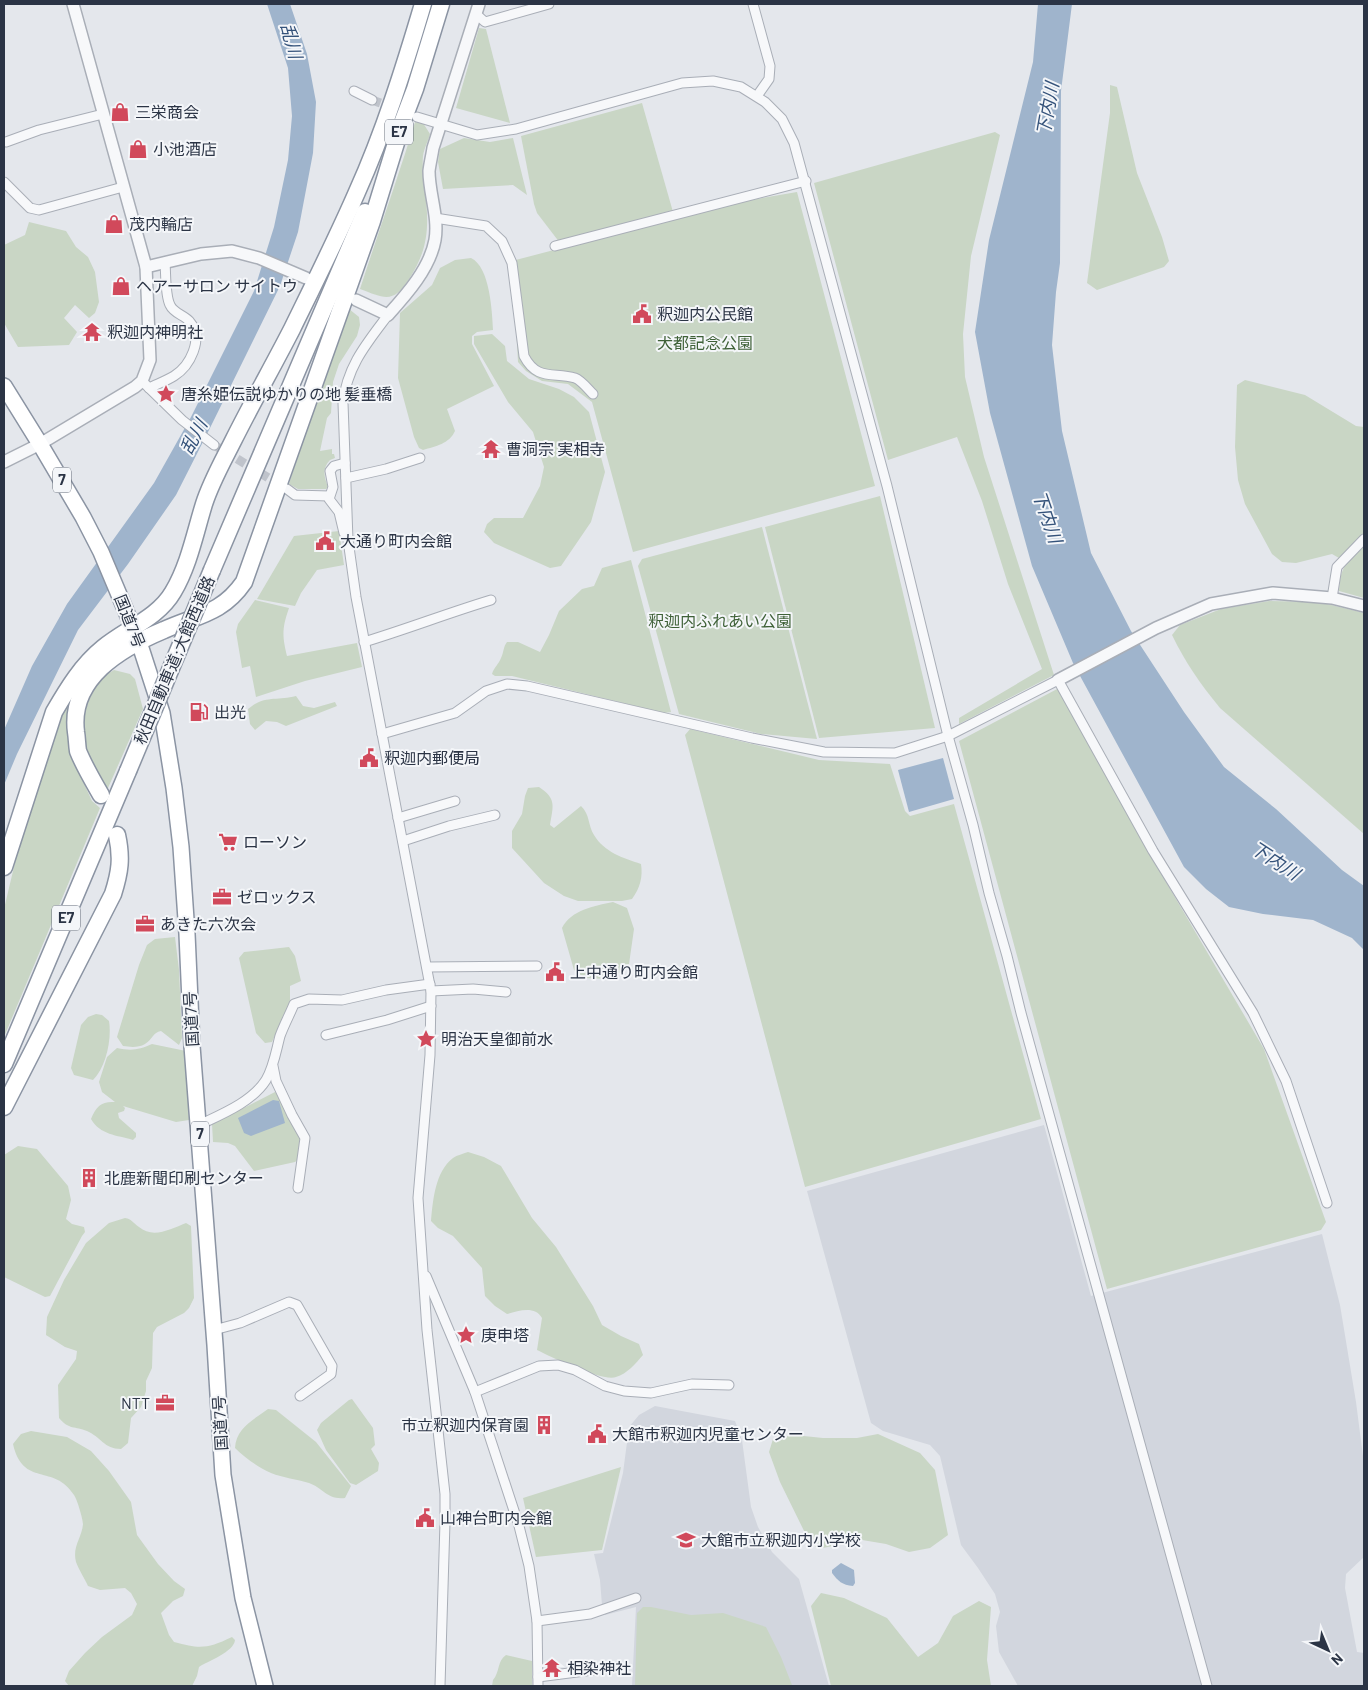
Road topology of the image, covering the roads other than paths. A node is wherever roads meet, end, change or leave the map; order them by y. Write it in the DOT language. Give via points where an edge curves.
graph roads {
  1 [pos="73,4"];
  2 [pos="423,4"];
  3 [pos="428,4"];
  4 [pos="441,4"];
  5 [pos="548,4"];
  6 [pos="753,4"];
  7 [pos="478,9"];
  8 [pos="354,92"];
  9 [pos="757,96"];
  10 [pos="372,100"];
  11 [pos="103,114"];
  12 [pos="417,117"];
  13 [pos="440,124"];
  14 [pos="400,130"];
  15 [pos="6,142"];
  16 [pos="806,181"];
  17 [pos="4,182"];
  18 [pos="123,188"];
  19 [pos="435,218"];
  20 [pos="555,246"];
  21 [pos="346,256"];
  22 [pos="165,262"];
  23 [pos="146,267"];
  24 [pos="306,278"];
  25 [pos="356,300"];
  26 [pos="388,315"];
  27 [pos="145,385"];
  28 [pos="4,386"];
  29 [pos="592,394"];
  30 [pos="40,444"];
  31 [pos="214,445"];
  32 [pos="420,458"];
  33 [pos="4,462"];
  34 [pos="346,463"];
  35 [pos="346,478"];
  36 [pos="287,489"];
  37 [pos="329,496"];
  38 [pos="1364,539"];
  39 [pos="350,550"];
  40 [pos="1332,598"];
  41 [pos="491,600"];
  42 [pos="1364,606"];
  43 [pos="136,635"];
  44 [pos="364,642"];
  45 [pos="1058,680"];
  46 [pos="382,734"];
  47 [pos="948,736"];
  48 [pos="101,795"];
  49 [pos="455,801"];
  50 [pos="495,815"];
  51 [pos="398,818"];
  52 [pos="117,835"];
  53 [pos="403,841"];
  54 [pos="4,867"];
  55 [pos="537,966"];
  56 [pos="427,968"];
  57 [pos="430,987"];
  58 [pos="506,992"];
  59 [pos="430,1006"];
  60 [pos="326,1035"];
  61 [pos="4,1064"];
  62 [pos="273,1066"];
  63 [pos="4,1107"];
  64 [pos="199,1125"];
  65 [pos="298,1188"];
  66 [pos="1327,1203"];
  67 [pos="423,1271"];
  68 [pos="214,1330"];
  69 [pos="729,1385"];
  70 [pos="474,1392"];
  71 [pos="300,1396"];
  72 [pos="636,1598"];
  73 [pos="536,1620"];
  74 [pos="616,1667"];
  75 [pos="538,1682"];
  76 [pos="265,1686"];
  77 [pos="440,1686"];
  78 [pos="1207,1686"];
  1 -- 11 [label="street"];
  2 -- 43 [label="highway" via="399,84 358,191 205,501 181,577 164,604"];
  3 -- 21 [label="highway, 秋田自動車道;大館西道路 / E7" via="385,147"];
  4 -- 14 [label="highway, 秋田自動車道;大館西道路 / E7"];
  5 -- 7 [label="street" via="485,22"];
  6 -- 9 [label="street" via="770,66 769,79"];
  7 -- 13 [label="street"];
  8 -- 10 [label="street"];
  9 -- 13 [label="street" via="741,87 713,81 682,83 516,129 477,135"];
  9 -- 16 [label="street" via="782,119 794,143"];
  11 -- 15 [label="street"];
  11 -- 18 [label="street"];
  12 -- 13 [label="street"];
  13 -- 19 [label="street" via="429,171"];
  14 -- 21 [label="highway, 秋田自動車道;大館西道路 / E7"];
  14 -- 43 [label="highway" via="372,221 244,582 231,599 202,616 164,630"];
  16 -- 20 [label="street"];
  16 -- 47 [label="street" via="887,486"];
  17 -- 18 [label="street" via="30,208 39,210"];
  18 -- 23 [label="street"];
  19 -- 26 [label="street" via="431,254 406,294"];
  19 -- 29 [label="street" via="486,226 502,241 512,264 524,356 528,364 535,371 576,378"];
  21 -- 61 [label="highway, 秋田自動車道;大館西道路 / E7, bridge"];
  22 -- 23 [label="street"];
  22 -- 24 [label="street" via="232,251"];
  22 -- 27 [label="street" via="168,303 175,312 189,320 197,336 193,351 175,376"];
  23 -- 27 [label="street" via="150,360"];
  25 -- 26 [label="street"];
  26 -- 34 [label="street" via="366,344 345,386"];
  27 -- 30 [label="street" via="135,387"];
  27 -- 31 [label="street"];
  28 -- 30 [label="highway, 国道7号 / 7"];
  30 -- 33 [label="street"];
  30 -- 43 [label="highway, 国道7号 / 7" via="101,552"];
  32 -- 35 [label="street"];
  34 -- 35 [label="street"];
  34 -- 37 [label="street" via="334,466 330,471 333,487"];
  35 -- 39 [label="street"];
  36 -- 37 [label="street" via="296,495"];
  37 -- 39 [label="street" via="339,512"];
  38 -- 40 [label="street" via="1337,567"];
  39 -- 44 [label="street"];
  40 -- 42 [label="street"];
  40 -- 45 [label="street" via="1272,593 1211,604 1156,628"];
  41 -- 44 [label="street"];
  43 -- 48 [label="highway" via="94,673 76,708 78,750"];
  43 -- 54 [label="highway" via="104,647 89,660 54,712"];
  43 -- 64 [label="highway, 国道7号 / 7" via="162,713 179,826"];
  44 -- 46 [label="street"];
  45 -- 47 [label="street"];
  45 -- 66 [label="street" via="1154,851 1254,1013 1286,1081"];
  46 -- 47 [label="street" via="455,713 486,691 507,684 824,752 895,753"];
  46 -- 51 [label="street"];
  47 -- 78 [label="street"];
  49 -- 51 [label="street"];
  50 -- 53 [label="street"];
  51 -- 53 [label="street"];
  52 -- 63 [label="highway" via="121,852 119,874 112,894"];
  53 -- 56 [label="street"];
  55 -- 56 [label="street"];
  56 -- 57 [label="street"];
  57 -- 58 [label="street"];
  57 -- 59 [label="street"];
  57 -- 62 [label="street" via="386,990 342,1000 309,999 294,1004 280,1035"];
  59 -- 60 [label="street"];
  59 -- 67 [label="street" via="430,1055 418,1198"];
  62 -- 64 [label="street" via="265,1081 246,1099"];
  62 -- 65 [label="street" via="276,1081 305,1138"];
  64 -- 68 [label="highway, 国道7号 / 7"];
  67 -- 70 [label="street"];
  67 -- 77 [label="street" via="445,1494"];
  68 -- 71 [label="street" via="240,1323 289,1302 296,1305 332,1366 330,1374"];
  68 -- 76 [label="highway, 国道7号 / 7" via="223,1475 243,1598"];
  69 -- 70 [label="street" via="692,1384 650,1393 624,1391 605,1386 558,1364 539,1366"];
  70 -- 73 [label="street" via="530,1566"];
  72 -- 73 [label="street" via="590,1614"];
  73 -- 75 [label="street"];
  74 -- 75 [label="street"];
}
